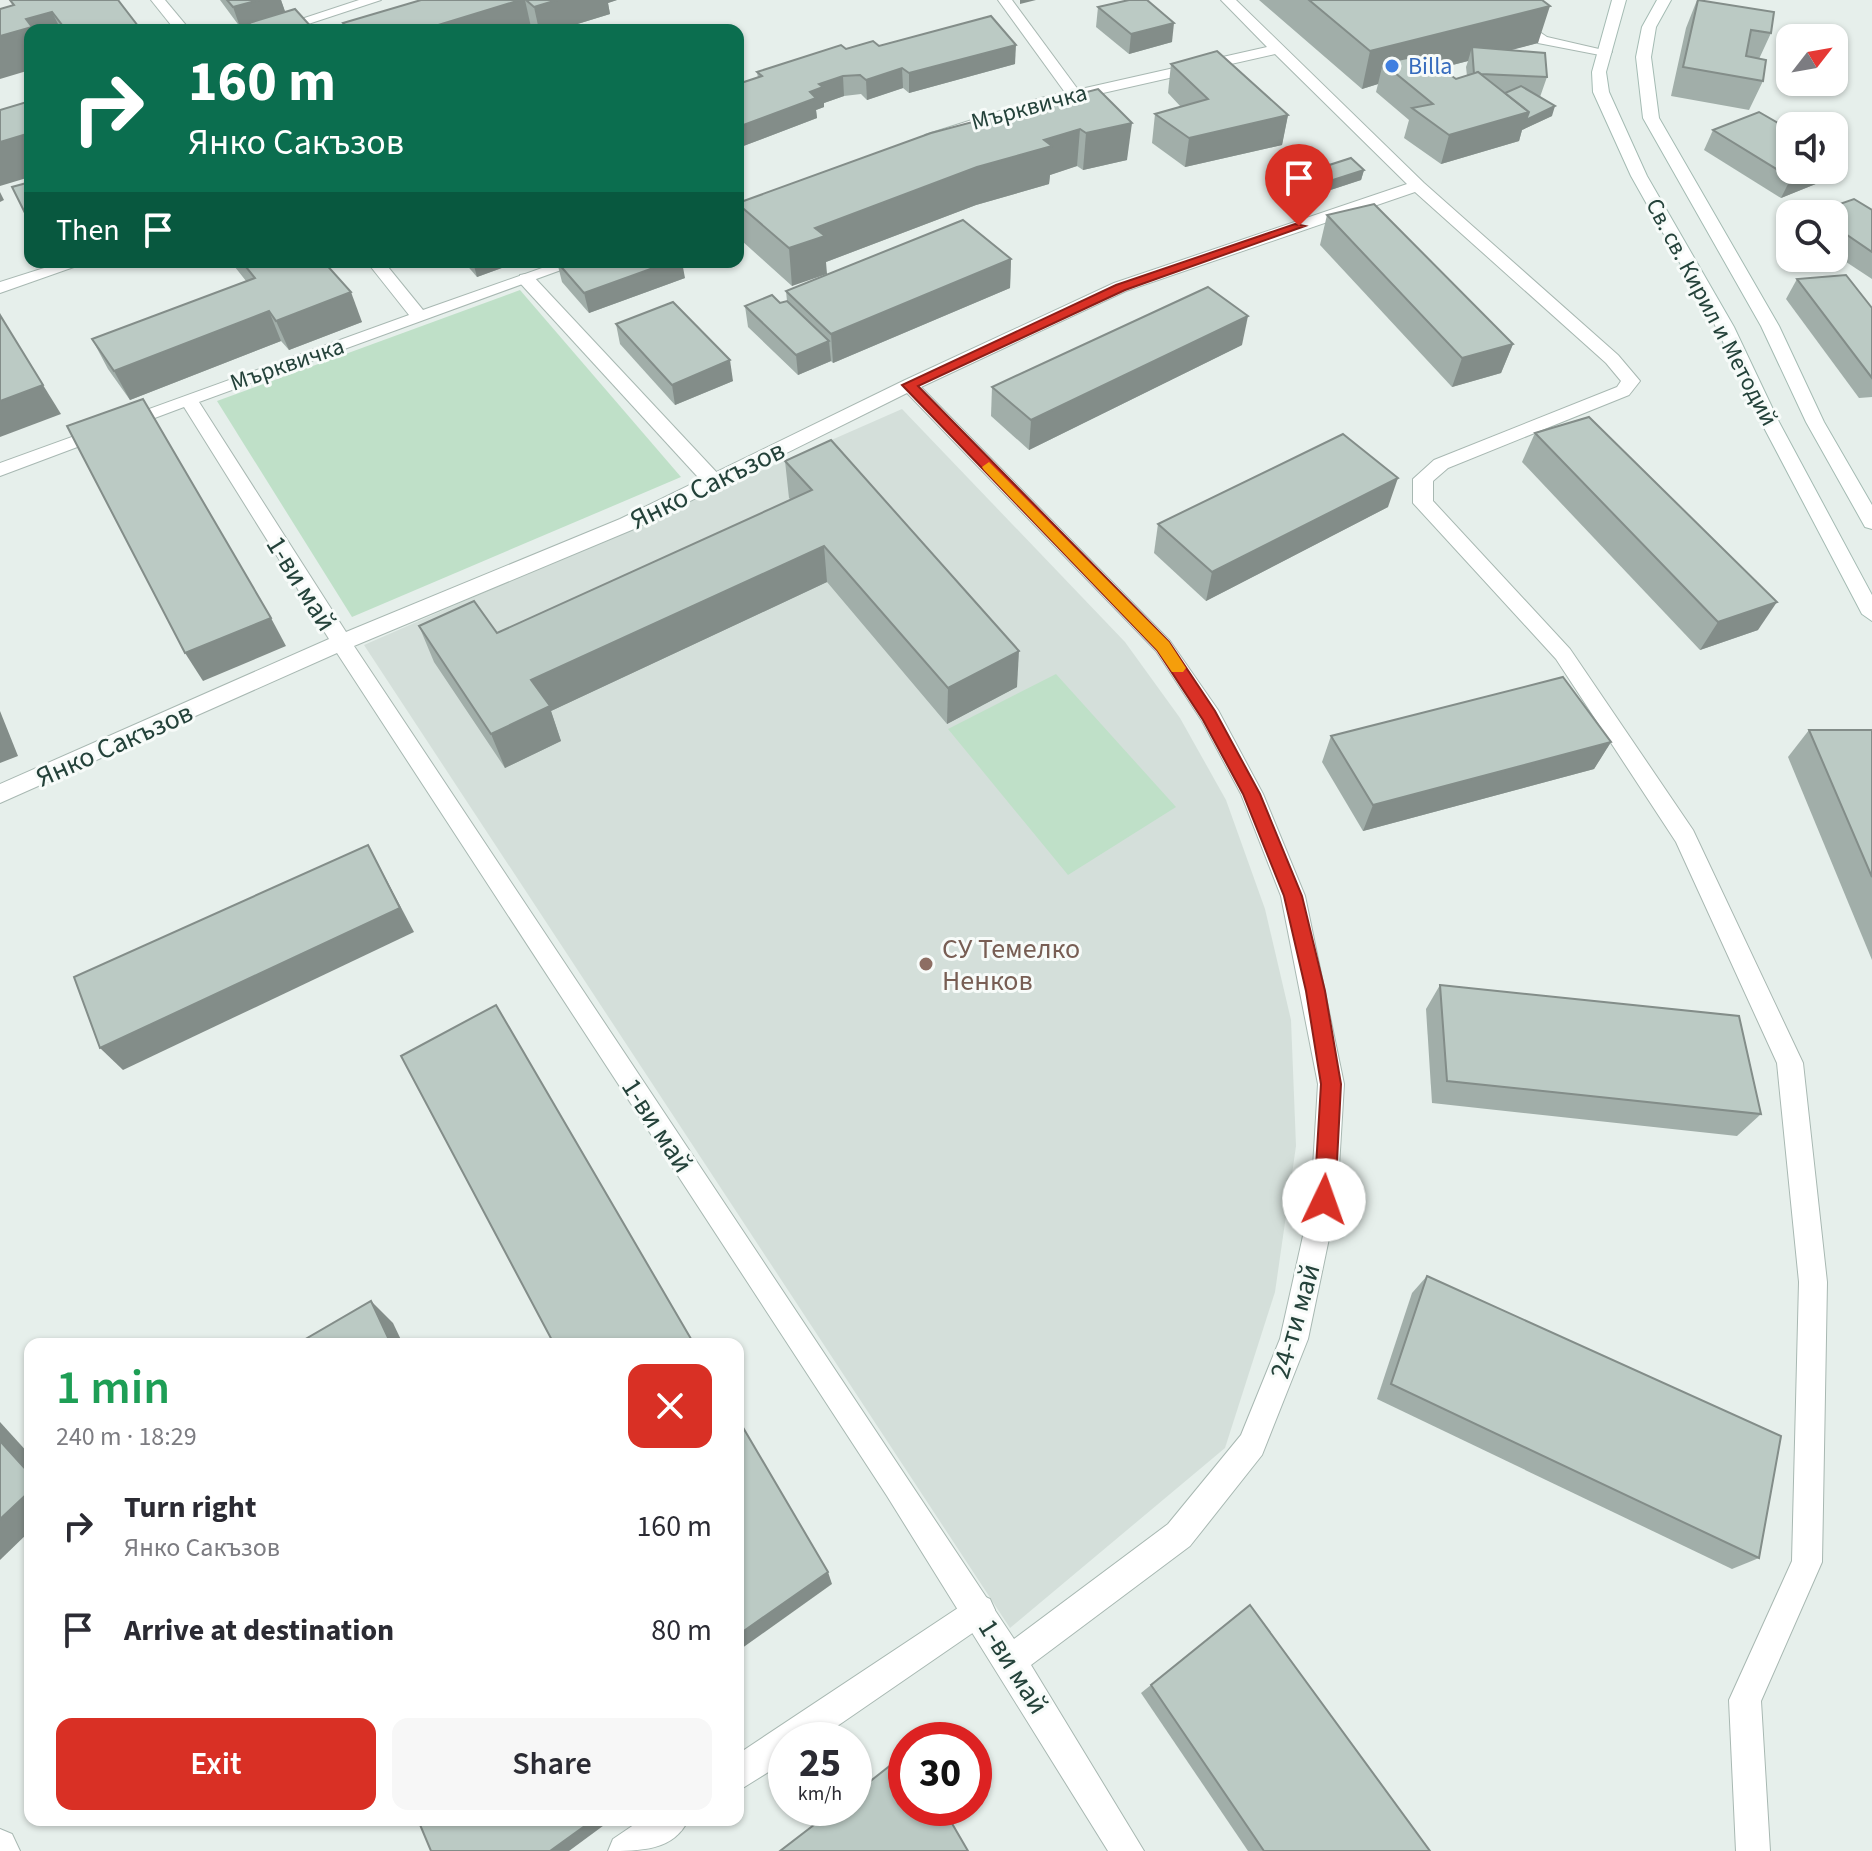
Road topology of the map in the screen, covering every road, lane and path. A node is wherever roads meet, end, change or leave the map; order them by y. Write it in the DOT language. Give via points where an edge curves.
graph roads {
  1 [pos="158,0"];
  2 [pos="374,0"];
  3 [pos="1005,0"];
  4 [pos="1228,0"];
  5 [pos="1619,0"];
  6 [pos="1664,0"];
  7 [pos="1490,2"];
  8 [pos="178,24"];
  9 [pos="295,24"];
  10 [pos="1281,48"];
  11 [pos="1605,52"];
  12 [pos="1074,95"];
  13 [pos="911,143"];
  14 [pos="1418,186"];
  15 [pos="62,268"];
  16 [pos="380,268"];
  17 [pos="558,268"];
  18 [pos="526,279"];
  19 [pos="0,288"];
  20 [pos="420,317"];
  21 [pos="909,385"];
  22 [pos="188,399"];
  23 [pos="0,470"];
  24 [pos="714,482"];
  25 [pos="1872,522"];
  26 [pos="1872,614"];
  27 [pos="340,643"];
  28 [pos="0,794"];
  29 [pos="979,1610"];
  30 [pos="1012,1660"];
  31 [pos="815,1722"];
  32 [pos="768,1754"];
  33 [pos="744,1770"];
  34 [pos="662,1826"];
  35 [pos="625,1851"];
  36 [pos="1127,1851"];
  37 [pos="1753,1851"];
  1 -- 8 [label="street"];
  2 -- 9 [label="street"];
  3 -- 12 [label="street"];
  4 -- 10 [label="street"];
  5 -- 11 [label="street, Св. св. Кирил и Методий"];
  6 -- 25 [label="street, Св. св. Кирил и Методий" via="1643,52 1651,118 1770,326 1815,422"];
  7 -- 11 [label="street" via="1543,40"];
  10 -- 12 [label="street, Мърквичка"];
  10 -- 14 [label="street"];
  11 -- 26 [label="street, Св. св. Кирил и Методий" via="1601,92 1639,176 1725,327"];
  12 -- 13 [label="street, Мърквичка" via="983,117"];
  14 -- 21 [label="street, Янко Сакъзов" via="1120,287"];
  14 -- 37 [label="street" via="1631,381 1623,391 1441,464 1423,479 1423,503 1563,654 1685,837 1790,1063 1813,1282 1807,1562 1745,1700"];
  15 -- 19 [label="street"];
  16 -- 20 [label="street"];
  17 -- 18 [label="street, Мърквичка"];
  18 -- 20 [label="street, Мърквичка"];
  18 -- 24 [label="street"];
  20 -- 22 [label="street, Мърквичка"];
  21 -- 24 [label="street, Янко Сакъзов"];
  21 -- 30 [label="street, 24-ти май" via="1163,646 1210,716 1252,794 1293,896 1331,1084 1324,1200 1301,1308 1252,1445 1179,1535"];
  22 -- 23 [label="street, Мърквичка"];
  22 -- 27 [label="street, 1-ви май"];
  24 -- 27 [label="street, Янко Сакъзов" via="627,524"];
  27 -- 28 [label="street, Янко Сакъзов"];
  27 -- 29 [label="street, 1-ви май"];
  29 -- 30 [label="street, 1-ви май"];
  29 -- 31 [label="street"];
  30 -- 36 [label="street, 1-ви май"];
  32 -- 33 [label="street"];
  34 -- 35 [label="street"];
}
